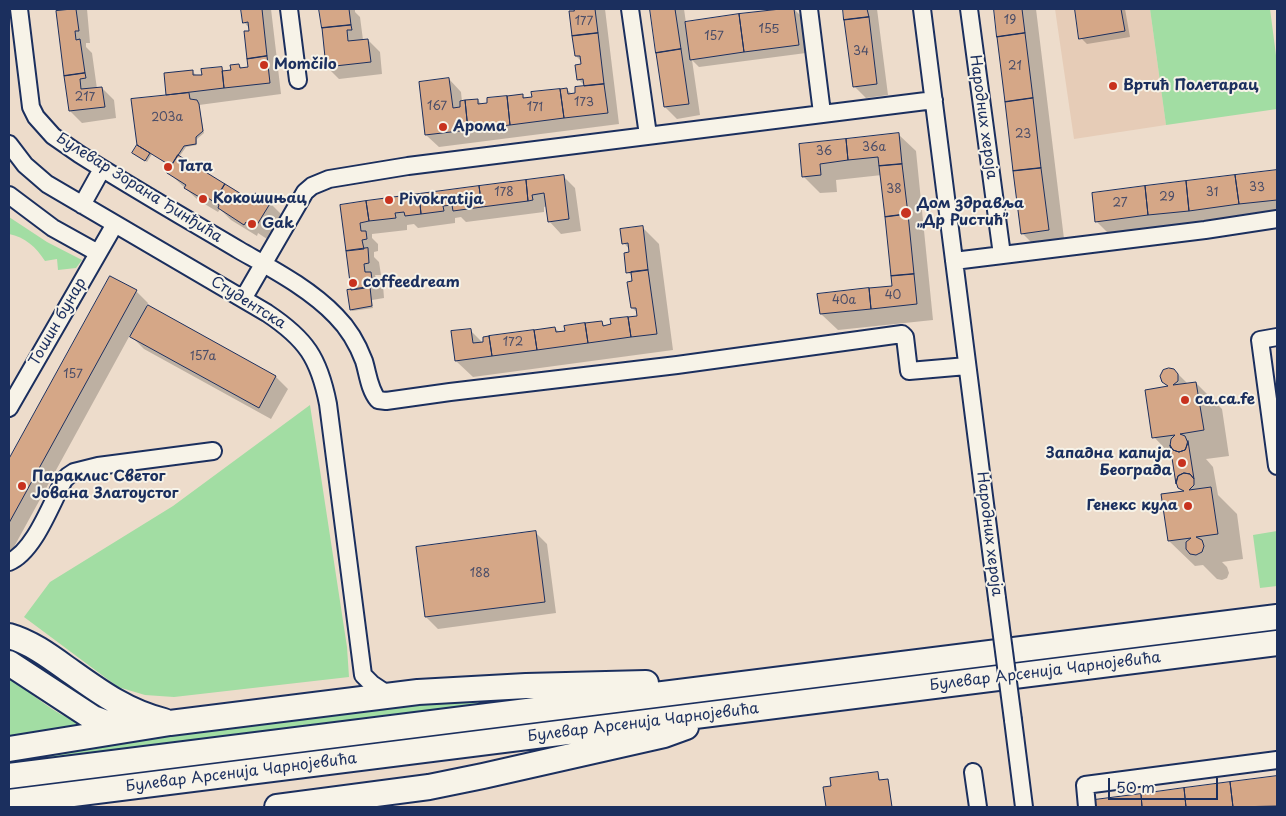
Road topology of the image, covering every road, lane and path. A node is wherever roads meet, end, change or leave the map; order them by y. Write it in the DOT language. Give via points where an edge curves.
graph roads {
  1 [pos="19,9"];
  2 [pos="289,9"];
  3 [pos="630,9"];
  4 [pos="809,9"];
  5 [pos="922,9"];
  6 [pos="969,9"];
  7 [pos="298,80"];
  8 [pos="934,100"];
  9 [pos="822,113"];
  10 [pos="648,135"];
  11 [pos="9,144"];
  12 [pos="102,169"];
  13 [pos="9,196"];
  14 [pos="82,205"];
  15 [pos="1277,219"];
  16 [pos="112,230"];
  17 [pos="98,253"];
  18 [pos="1002,254"];
  19 [pos="954,261"];
  20 [pos="264,264"];
  21 [pos="243,298"];
  22 [pos="1277,337"];
  23 [pos="967,366"];
  24 [pos="9,408"];
  25 [pos="213,451"];
  26 [pos="1277,466"];
  27 [pos="9,562"];
  28 [pos="1277,617"];
  29 [pos="9,636"];
  30 [pos="1277,643"];
  31 [pos="9,663"];
  32 [pos="363,675"];
  33 [pos="707,689"];
  34 [pos="390,696"];
  35 [pos="341,701"];
  36 [pos="705,715"];
  37 [pos="170,723"];
  38 [pos="124,730"];
  39 [pos="9,749"];
  40 [pos="1277,760"];
  41 [pos="973,772"];
  42 [pos="9,776"];
  43 [pos="9,802"];
  44 [pos="277,807"];
  45 [pos="978,807"];
  46 [pos="1024,807"];
  47 [pos="1087,807"];
  1 -- 12 [label="street, Булевар Зорана Ђинђића" via="31,107 36,117 53,136"];
  2 -- 7 [label="street"];
  3 -- 10 [label="street"];
  4 -- 9 [label="street"];
  5 -- 8 [label="street, Народних хероја"];
  6 -- 18 [label="street, Народних хероја"];
  8 -- 9 [label="street"];
  8 -- 19 [label="street, Народних хероја"];
  9 -- 10 [label="street"];
  10 -- 20 [label="street" via="408,166 324,181 305,192"];
  11 -- 14 [label="street, Студентска" via="36,176"];
  12 -- 14 [label="street"];
  12 -- 20 [label="street, Булевар Зорана Ђинђића"];
  13 -- 17 [label="street" via="53,228"];
  14 -- 16 [label="street, Студентска"];
  15 -- 18 [label="street"];
  16 -- 17 [label="street, Тошин бунар"];
  16 -- 21 [label="street, Студентска"];
  17 -- 24 [label="street, Тошин бунар"];
  18 -- 19 [label="street"];
  19 -- 23 [label="street, Народних хероја"];
  20 -- 21 [label="street"];
  20 -- 23 [label="street" via="309,293 336,316 360,351 371,389 382,401 902,334 909,371"];
  21 -- 32 [label="street, Студентска" via="293,332 308,349 321,374 328,404"];
  22 -- 26 [label="street" via="1260,340"];
  23 -- 46 [label="street, Народних хероја, bridge"];
  25 -- 27 [label="street" via="98,466 68,476 25,549"];
  28 -- 33 [label="highway, Булевар Арсенија Чарнојевића"];
  29 -- 37 [label="highway" via="41,650 130,710"];
  30 -- 36 [label="highway, Булевар Арсенија Чарнојевића"];
  31 -- 38 [label="highway" via="93,718"];
  32 -- 34 [label="street"];
  32 -- 35 [label="street"];
  33 -- 34 [label="highway" via="680,682 621,683"];
  33 -- 42 [label="highway, Булевар Арсенија Чарнојевића"];
  34 -- 35 [label="highway"];
  35 -- 37 [label="highway"];
  36 -- 43 [label="highway, Булевар Арсенија Чарнојевића"];
  36 -- 44 [label="highway" via="690,726 664,736 483,776 429,787"];
  37 -- 38 [label="highway"];
  38 -- 39 [label="highway"];
  40 -- 47 [label="street" via="1085,786"];
  41 -- 45 [label="street"];
}
